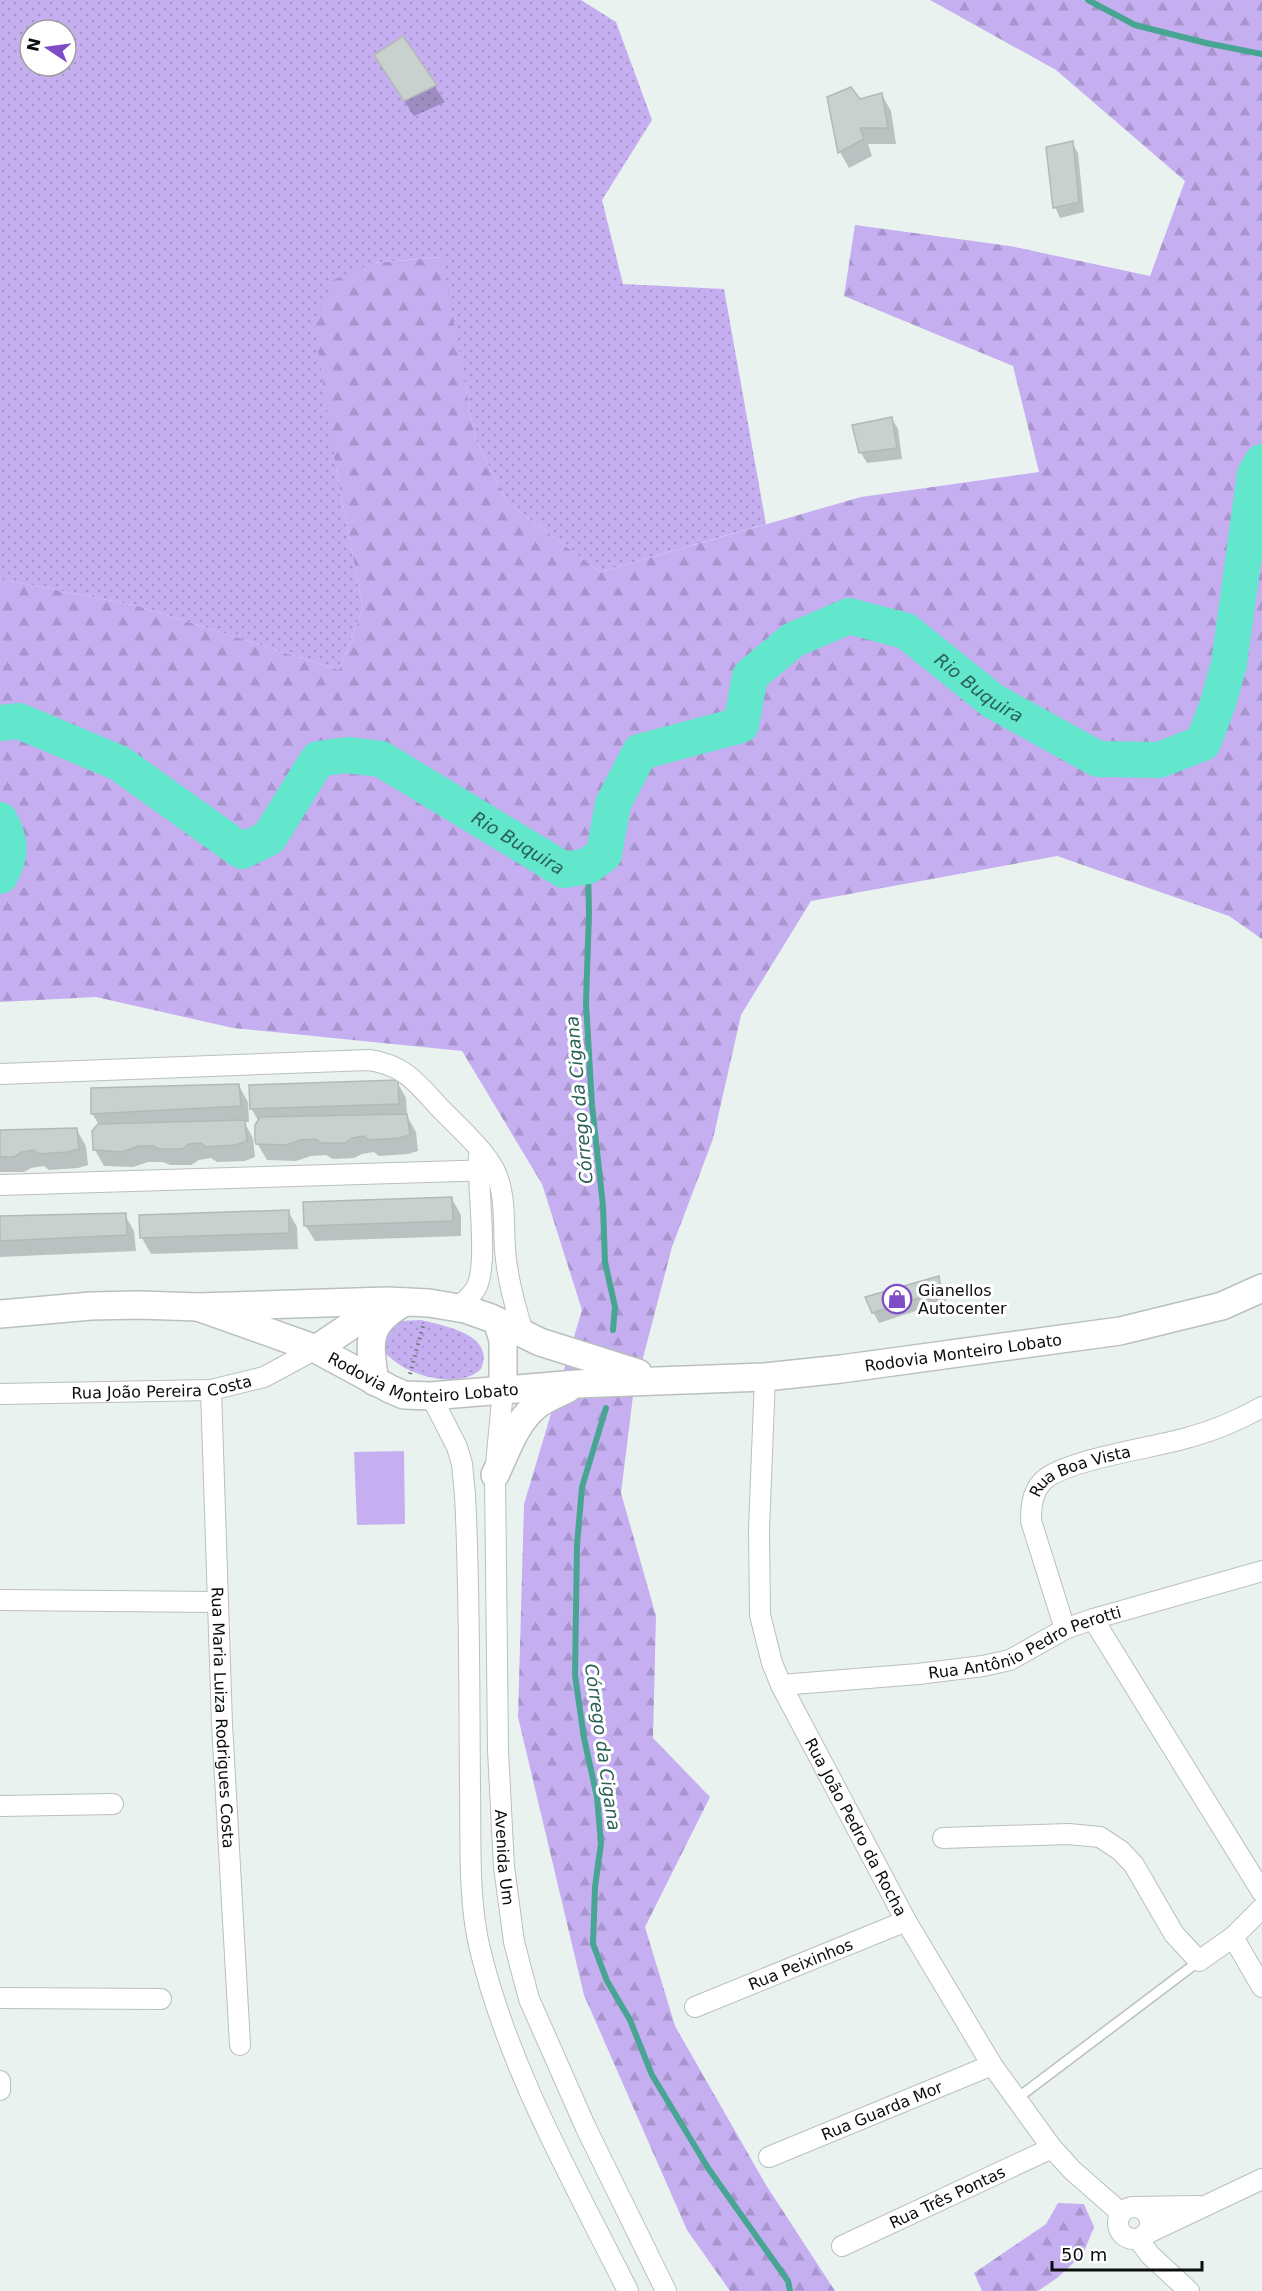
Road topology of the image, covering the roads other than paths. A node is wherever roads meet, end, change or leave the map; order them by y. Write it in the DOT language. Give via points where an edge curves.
graph roads {
  1 [pos="0,1074"];
  2 [pos="484,1163"];
  3 [pos="0,1185"];
  4 [pos="1262,1288"];
  5 [pos="407,1302"];
  6 [pos="198,1307"];
  7 [pos="457,1308"];
  8 [pos="51,1310"];
  9 [pos="0,1314"];
  10 [pos="497,1322"];
  11 [pos="0,1323"];
  12 [pos="524,1335"];
  13 [pos="316,1349"];
  14 [pos="765,1377"];
  15 [pos="659,1379"];
  16 [pos="375,1382"];
  17 [pos="577,1384"];
  18 [pos="211,1390"];
  19 [pos="503,1390"];
  20 [pos="0,1394"];
  21 [pos="431,1396"];
  22 [pos="1262,1407"];
  23 [pos="495,1474"];
  24 [pos="1260,1575"];
  25 [pos="0,1600"];
  26 [pos="218,1602"];
  27 [pos="1093,1618"];
  28 [pos="1065,1629"];
  29 [pos="781,1685"];
  30 [pos="113,1804"];
  31 [pos="0,1806"];
  32 [pos="943,1838"];
  33 [pos="1262,1892"];
  34 [pos="1262,1908"];
  35 [pos="906,1921"];
  36 [pos="1233,1937"];
  37 [pos="1199,1961"];
  38 [pos="1262,1987"];
  39 [pos="0,1998"];
  40 [pos="161,1998"];
  41 [pos="695,2007"];
  42 [pos="240,2045"];
  43 [pos="992,2065"];
  44 [pos="0,2081"];
  45 [pos="0,2090"];
  46 [pos="1015,2100"];
  47 [pos="1052,2148"];
  48 [pos="769,2157"];
  49 [pos="1262,2179"];
  50 [pos="1202,2206"];
  51 [pos="1127,2210"];
  52 [pos="1142,2236"];
  53 [pos="842,2246"];
  54 [pos="628,2291"];
  55 [pos="666,2291"];
  56 [pos="1189,2291"];
  1 -- 2 [label="street" via="383,1062 415,1081"];
  2 -- 3 [label="street"];
  2 -- 7 [label="street" via="480,1280"];
  2 -- 12 [label="street" via="501,1196 512,1296"];
  4 -- 14 [label="main road, Rodovia Monteiro Lobato" via="1222,1306 1120,1331"];
  5 -- 6 [label="main road, Rodovia Monteiro Lobato"];
  5 -- 7 [label="main road, Rodovia Monteiro Lobato"];
  5 -- 13 [label="main road"];
  5 -- 16 [label="main road" via="388,1311 374,1329 370,1350"];
  6 -- 8 [label="main road, Rodovia Monteiro Lobato"];
  6 -- 13 [label="main road, Rodovia Monteiro Lobato"];
  7 -- 10 [label="main road, Rodovia Monteiro Lobato"];
  8 -- 9 [label="main road, Rodovia Monteiro Lobato"];
  8 -- 11 [label="main road, Rodovia Monteiro Lobato"];
  10 -- 12 [label="main road, Rodovia Monteiro Lobato"];
  10 -- 19 [label="main road" via="504,1346"];
  12 -- 15 [label="main road, Rodovia Monteiro Lobato" via="591,1360"];
  13 -- 16 [label="main road, Rodovia Monteiro Lobato"];
  13 -- 18 [label="street, Rua João Pereira Costa" via="264,1377"];
  14 -- 15 [label="main road, Rodovia Monteiro Lobato"];
  14 -- 29 [label="street, Rua João Pedro da Rocha" via="760,1615"];
  15 -- 17 [label="main road, Rodovia Monteiro Lobato"];
  16 -- 21 [label="main road, Rodovia Monteiro Lobato" via="404,1395"];
  17 -- 19 [label="main road, Rodovia Monteiro Lobato"];
  17 -- 23 [label="main road" via="537,1405 526,1417"];
  18 -- 20 [label="street, Rua João Pereira Costa"];
  18 -- 26 [label="street, Rua Maria Luiza Rodrigues Costa"];
  19 -- 21 [label="main road, Rodovia Monteiro Lobato"];
  19 -- 23 [label="street, Avenida Um"];
  21 -- 54 [label="street" via="457,1447 465,1495 471,1876 478,1942 517,2061"];
  22 -- 28 [label="street, Rua Boa Vista" via="1237,1421 1189,1438 1100,1458 1054,1473 1042,1481 1031,1505 1031,1521"];
  23 -- 55 [label="street, Avenida Um" via="498,1750 504,1867 514,1942 529,1999 586,2128"];
  24 -- 27 [label="street, Rua Antônio Pedro Perotti"];
  25 -- 26 [label="street"];
  26 -- 42 [label="street, Rua Maria Luiza Rodrigues Costa"];
  27 -- 28 [label="street, Rua Antônio Pedro Perotti"];
  27 -- 33 [label="street"];
  28 -- 29 [label="street, Rua Antônio Pedro Perotti" via="1024,1654 983,1666"];
  29 -- 35 [label="street, Rua João Pedro da Rocha"];
  30 -- 31 [label="street"];
  32 -- 37 [label="street" via="1068,1834 1100,1837 1134,1864 1174,1934"];
  34 -- 36 [label="street"];
  35 -- 41 [label="street, Rua Peixinhos"];
  35 -- 43 [label="street, Rua João Pedro da Rocha"];
  36 -- 37 [label="street"];
  36 -- 38 [label="street"];
  37 -- 46 [label="lane"];
  39 -- 40 [label="street"];
  43 -- 46 [label="street, Rua João Pedro da Rocha"];
  43 -- 48 [label="street, Rua Guarda Mor"];
  44 -- 45 [label="street"];
  46 -- 47 [label="street, Rua João Pedro da Rocha"];
  47 -- 51 [label="street, Rua João Pedro da Rocha" via="1072,2170"];
  47 -- 53 [label="street, Rua Três Pontas"];
  49 -- 50 [label="street"];
  50 -- 51 [label="street"];
  50 -- 52 [label="street"];
  51 -- 52 [label="street" via="1118,2223 1121,2232 1128,2238"];
  52 -- 56 [label="street" via="1150,2255"];
}
